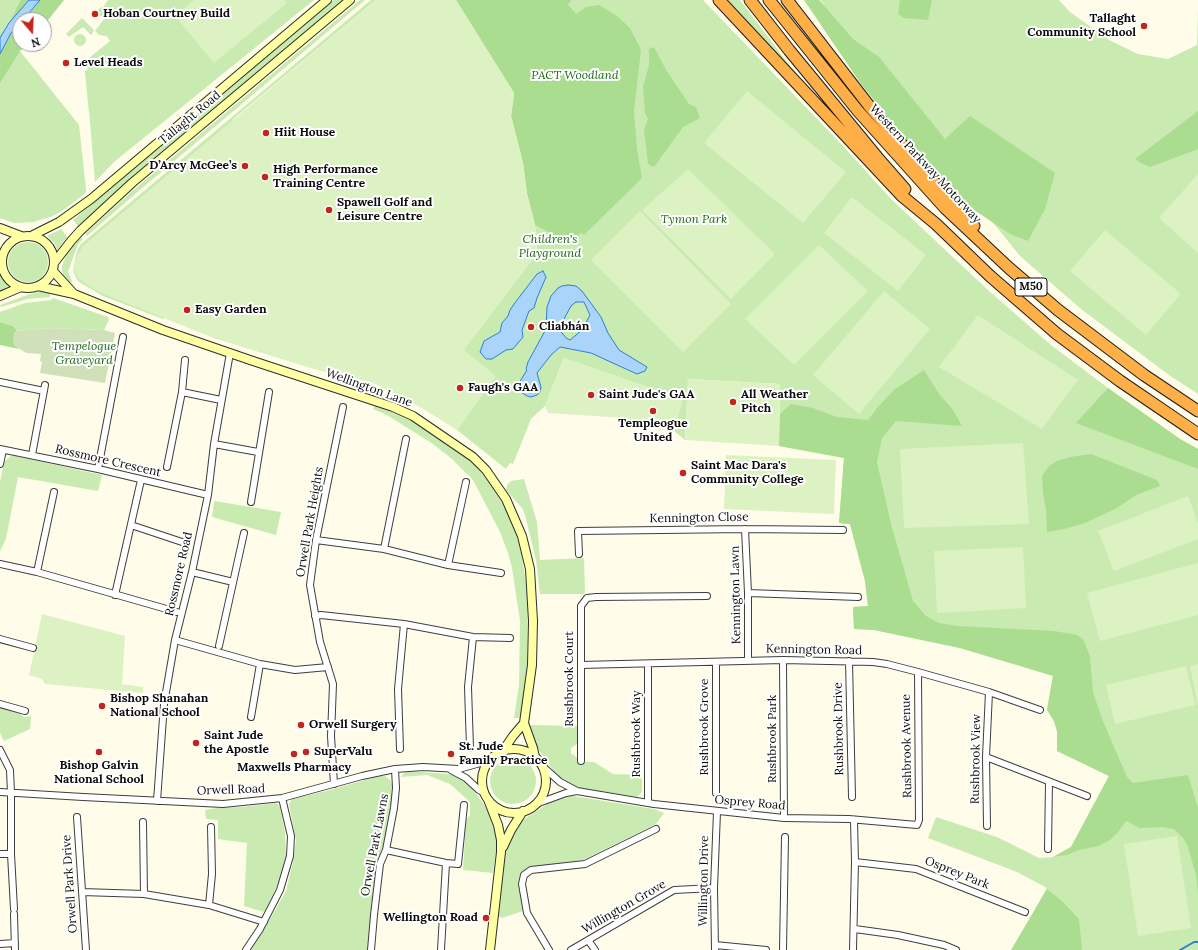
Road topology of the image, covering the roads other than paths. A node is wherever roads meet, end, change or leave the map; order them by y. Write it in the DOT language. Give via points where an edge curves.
graph roads {
  1 [pos="327,0"];
  2 [pos="350,0"];
  3 [pos="719,0"];
  4 [pos="750,0"];
  5 [pos="769,0"];
  6 [pos="782,0"];
  7 [pos="787,0"];
  8 [pos="884,140"];
  9 [pos="936,224"];
  10 [pos="0,228"];
  11 [pos="33,235"];
  12 [pos="21,236"];
  13 [pos="1,263"];
  14 [pos="53,267"];
  15 [pos="1009,268"];
  16 [pos="38,286"];
  17 [pos="21,287"];
  18 [pos="74,294"];
  19 [pos="0,296"];
  20 [pos="123,337"];
  21 [pos="230,353"];
  22 [pos="185,360"];
  23 [pos="0,382"];
  24 [pos="182,392"];
  25 [pos="269,392"];
  26 [pos="221,400"];
  27 [pos="343,406"];
  28 [pos="1198,411"];
  29 [pos="1198,434"];
  30 [pos="406,439"];
  31 [pos="214,444"];
  32 [pos="2,450"];
  33 [pos="258,452"];
  34 [pos="32,455"];
  35 [pos="0,464"];
  36 [pos="168,466"];
  37 [pos="98,469"];
  38 [pos="141,480"];
  39 [pos="466,482"];
  40 [pos="54,492"];
  41 [pos="208,495"];
  42 [pos="251,502"];
  43 [pos="131,525"];
  44 [pos="745,529"];
  45 [pos="843,530"];
  46 [pos="244,533"];
  47 [pos="316,540"];
  48 [pos="182,542"];
  49 [pos="384,549"];
  50 [pos="578,554"];
  51 [pos="0,564"];
  52 [pos="448,565"];
  53 [pos="37,572"];
  54 [pos="192,572"];
  55 [pos="501,573"];
  56 [pos="233,582"];
  57 [pos="748,593"];
  58 [pos="115,595"];
  59 [pos="706,596"];
  60 [pos="858,597"];
  61 [pos="177,612"];
  62 [pos="315,616"];
  63 [pos="404,624"];
  64 [pos="473,637"];
  65 [pos="510,638"];
  66 [pos="0,639"];
  67 [pos="175,640"];
  68 [pos="218,646"];
  69 [pos="33,648"];
  70 [pos="783,660"];
  71 [pos="748,661"];
  72 [pos="849,661"];
  73 [pos="716,662"];
  74 [pos="260,664"];
  75 [pos="581,664"];
  76 [pos="648,664"];
  77 [pos="328,667"];
  78 [pos="918,672"];
  79 [pos="989,692"];
  80 [pos="0,704"];
  81 [pos="1040,710"];
  82 [pos="26,711"];
  83 [pos="251,717"];
  84 [pos="524,723"];
  85 [pos="470,748"];
  86 [pos="400,749"];
  87 [pos="0,750"];
  88 [pos="502,752"];
  89 [pos="986,757"];
  90 [pos="491,760"];
  91 [pos="538,760"];
  92 [pos="581,761"];
  93 [pos="448,768"];
  94 [pos="395,769"];
  95 [pos="1049,782"];
  96 [pos="334,784"];
  97 [pos="577,791"];
  98 [pos="0,792"];
  99 [pos="11,793"];
  100 [pos="716,793"];
  101 [pos="486,796"];
  102 [pos="1087,796"];
  103 [pos="852,797"];
  104 [pos="282,798"];
  105 [pos="157,801"];
  106 [pos="648,803"];
  107 [pos="536,804"];
  108 [pos="464,805"];
  109 [pos="523,811"];
  110 [pos="717,812"];
  111 [pos="77,817"];
  112 [pos="784,818"];
  113 [pos="854,820"];
  114 [pos="919,820"];
  115 [pos="143,822"];
  116 [pos="987,826"];
  117 [pos="211,827"];
  118 [pos="656,829"];
  119 [pos="785,837"];
  120 [pos="1048,849"];
  121 [pos="386,850"];
  122 [pos="501,852"];
  123 [pos="0,854"];
  124 [pos="11,854"];
  125 [pos="855,862"];
  126 [pos="446,863"];
  127 [pos="714,888"];
  128 [pos="82,892"];
  129 [pos="144,894"];
  130 [pos="209,905"];
  131 [pos="1025,912"];
  132 [pos="264,922"];
  133 [pos="854,928"];
  134 [pos="588,940"];
  135 [pos="0,944"];
  136 [pos="15,947"];
  137 [pos="715,948"];
  138 [pos="86,950"];
  139 [pos="246,950"];
  140 [pos="371,950"];
  141 [pos="441,950"];
  142 [pos="490,950"];
  143 [pos="549,950"];
  144 [pos="571,950"];
  145 [pos="595,950"];
  146 [pos="766,950"];
  147 [pos="783,950"];
  148 [pos="854,950"];
  149 [pos="956,950"];
  1 -- 11 [label="street, Tallaght Road" via="88,201 58,223"];
  2 -- 14 [label="street, Tallaght Road" via="132,183 80,230"];
  3 -- 9 [label="highway, M50" via="902,196"];
  4 -- 9 [label="highway, M50" via="877,157"];
  5 -- 8 [label="highway, Western Parkway Motorway / M50"];
  6 -- 8 [label="highway, M50" via="862,106"];
  7 -- 15 [label="highway, M50" via="870,107"];
  8 -- 15 [label="highway, Western Parkway Motorway / M50" via="945,208"];
  9 -- 29 [label="highway, M50" via="990,276 1057,334"];
  10 -- 12 [label="street"];
  11 -- 12 [label="street"];
  11 -- 14 [label="street" via="51,249 54,256"];
  12 -- 13 [label="street" via="5,248"];
  13 -- 17 [label="street" via="8,279"];
  14 -- 16 [label="street" via="48,278"];
  14 -- 18 [label="street, Wellington Lane"];
  15 -- 28 [label="highway, Western Parkway Motorway / M50" via="1058,310 1144,376"];
  16 -- 17 [label="street"];
  16 -- 18 [label="street, Wellington Lane"];
  17 -- 19 [label="street"];
  18 -- 21 [label="street, Wellington Lane"];
  20 -- 37 [label="street"];
  21 -- 26 [label="street, Rossmore Road"];
  21 -- 84 [label="street, Wellington Lane" via="379,402 413,416 473,457 486,470 516,519 530,569 532,664"];
  22 -- 24 [label="street"];
  23 -- 34 [label="street" via="44,388"];
  24 -- 26 [label="street"];
  24 -- 36 [label="street"];
  25 -- 33 [label="street"];
  26 -- 31 [label="street, Rossmore Road"];
  27 -- 47 [label="street, Orwell Park Heights"];
  30 -- 49 [label="street"];
  31 -- 33 [label="street"];
  31 -- 41 [label="street, Rossmore Road"];
  32 -- 34 [label="street, Rossmore Crescent"];
  32 -- 35 [label="street, Rossmore Crescent"];
  33 -- 42 [label="street"];
  34 -- 37 [label="street, Rossmore Crescent"];
  37 -- 38 [label="street, Rossmore Crescent"];
  38 -- 41 [label="street, Rossmore Crescent"];
  38 -- 43 [label="street"];
  39 -- 52 [label="street"];
  40 -- 53 [label="street"];
  41 -- 54 [label="street, Rossmore Road"];
  43 -- 48 [label="street"];
  43 -- 58 [label="street"];
  44 -- 45 [label="street, Kennington Close"];
  44 -- 50 [label="street, Kennington Close" via="578,531"];
  44 -- 57 [label="street, Kennington Lawn"];
  46 -- 56 [label="street"];
  47 -- 49 [label="street"];
  47 -- 62 [label="street, Orwell Park Heights" via="310,585"];
  49 -- 52 [label="street"];
  51 -- 53 [label="street"];
  52 -- 55 [label="street"];
  53 -- 58 [label="street"];
  54 -- 56 [label="street"];
  54 -- 67 [label="street, Rossmore Road"];
  56 -- 68 [label="street"];
  57 -- 60 [label="street"];
  57 -- 71 [label="street, Kennington Lawn"];
  58 -- 61 [label="street"];
  59 -- 75 [label="street, Rushbrook Court" via="588,598 582,606"];
  62 -- 63 [label="street"];
  62 -- 77 [label="street, Orwell Park Heights"];
  63 -- 64 [label="street"];
  63 -- 86 [label="street" via="398,689"];
  64 -- 65 [label="street"];
  64 -- 85 [label="street" via="468,687"];
  66 -- 69 [label="street"];
  67 -- 74 [label="street"];
  67 -- 105 [label="street, Rossmore Road" via="164,704"];
  70 -- 71 [label="street, Kennington Road"];
  70 -- 72 [label="street, Kennington Road"];
  70 -- 112 [label="street, Rushbrook Park"];
  71 -- 73 [label="street, Kennington Road"];
  72 -- 78 [label="street, Kennington Road" via="887,664"];
  72 -- 103 [label="street, Rushbrook Drive"];
  73 -- 76 [label="street, Kennington Road"];
  73 -- 100 [label="street, Rushbrook Grove"];
  74 -- 77 [label="street" via="295,670"];
  74 -- 83 [label="street"];
  75 -- 76 [label="street, Kennington Road"];
  75 -- 92 [label="street, Rushbrook Court"];
  76 -- 106 [label="street, Rushbrook Way"];
  77 -- 96 [label="street, Orwell Park Heights" via="333,684 331,736"];
  78 -- 79 [label="street, Kennington Road"];
  78 -- 114 [label="street, Rushbrook Avenue"];
  79 -- 81 [label="street, Kennington Road"];
  79 -- 89 [label="street, Rushbrook View"];
  80 -- 82 [label="street"];
  84 -- 88 [label="street"];
  84 -- 91 [label="street, Wellington Lane"];
  87 -- 99 [label="street" via="10,770"];
  88 -- 90 [label="street"];
  88 -- 91 [label="street" via="519,750"];
  89 -- 95 [label="street"];
  89 -- 116 [label="street, Rushbrook View"];
  90 -- 93 [label="street, Orwell Road" via="459,769"];
  90 -- 101 [label="street" via="483,773 482,785"];
  91 -- 97 [label="street, Osprey Road" via="560,782"];
  91 -- 107 [label="street" via="545,774 545,785"];
  93 -- 94 [label="street, Orwell Road"];
  93 -- 101 [label="street, Orwell Road" via="466,778"];
  94 -- 96 [label="street, Orwell Road"];
  94 -- 121 [label="street, Orwell Park Lawns" via="394,808"];
  95 -- 102 [label="street"];
  95 -- 120 [label="street"];
  96 -- 104 [label="street, Orwell Road"];
  97 -- 106 [label="street, Osprey Road"];
  97 -- 107 [label="street, Osprey Road"];
  98 -- 99 [label="street, Orwell Road"];
  99 -- 105 [label="street, Orwell Road"];
  99 -- 124 [label="street"];
  101 -- 109 [label="street" via="498,809 505,812"];
  101 -- 122 [label="street" via="498,825"];
  104 -- 105 [label="street, Orwell Road" via="222,804"];
  104 -- 132 [label="street" via="291,836 290,856 280,890"];
  106 -- 110 [label="street, Osprey Road"];
  107 -- 109 [label="street"];
  108 -- 126 [label="street" via="458,864"];
  109 -- 122 [label="street" via="510,830"];
  110 -- 112 [label="street, Osprey Road"];
  110 -- 127 [label="street, Willington Drive"];
  111 -- 128 [label="street, Orwell Park Drive"];
  112 -- 113 [label="street, Osprey Road"];
  113 -- 114 [label="street, Osprey Road" via="913,825"];
  113 -- 125 [label="street"];
  115 -- 129 [label="street"];
  117 -- 130 [label="street" via="212,874"];
  118 -- 143 [label="street" via="585,864 531,870 524,875 522,884 527,913"];
  119 -- 147 [label="street"];
  121 -- 126 [label="street"];
  121 -- 140 [label="street, Orwell Park Lawns" via="380,864"];
  122 -- 142 [label="street"];
  123 -- 124 [label="street"];
  124 -- 136 [label="street"];
  125 -- 131 [label="street, Osprey Park" via="916,869"];
  125 -- 133 [label="street"];
  126 -- 141 [label="street"];
  127 -- 134 [label="street, Willington Grove" via="674,890"];
  127 -- 137 [label="street, Willington Drive"];
  128 -- 129 [label="street"];
  128 -- 138 [label="street, Orwell Park Drive"];
  129 -- 130 [label="street"];
  130 -- 132 [label="street"];
  132 -- 139 [label="street"];
  133 -- 148 [label="street"];
  133 -- 149 [label="street" via="913,938"];
  134 -- 144 [label="street, Willington Grove"];
  134 -- 145 [label="street"];
  135 -- 136 [label="street"];
  137 -- 146 [label="street"];
}
